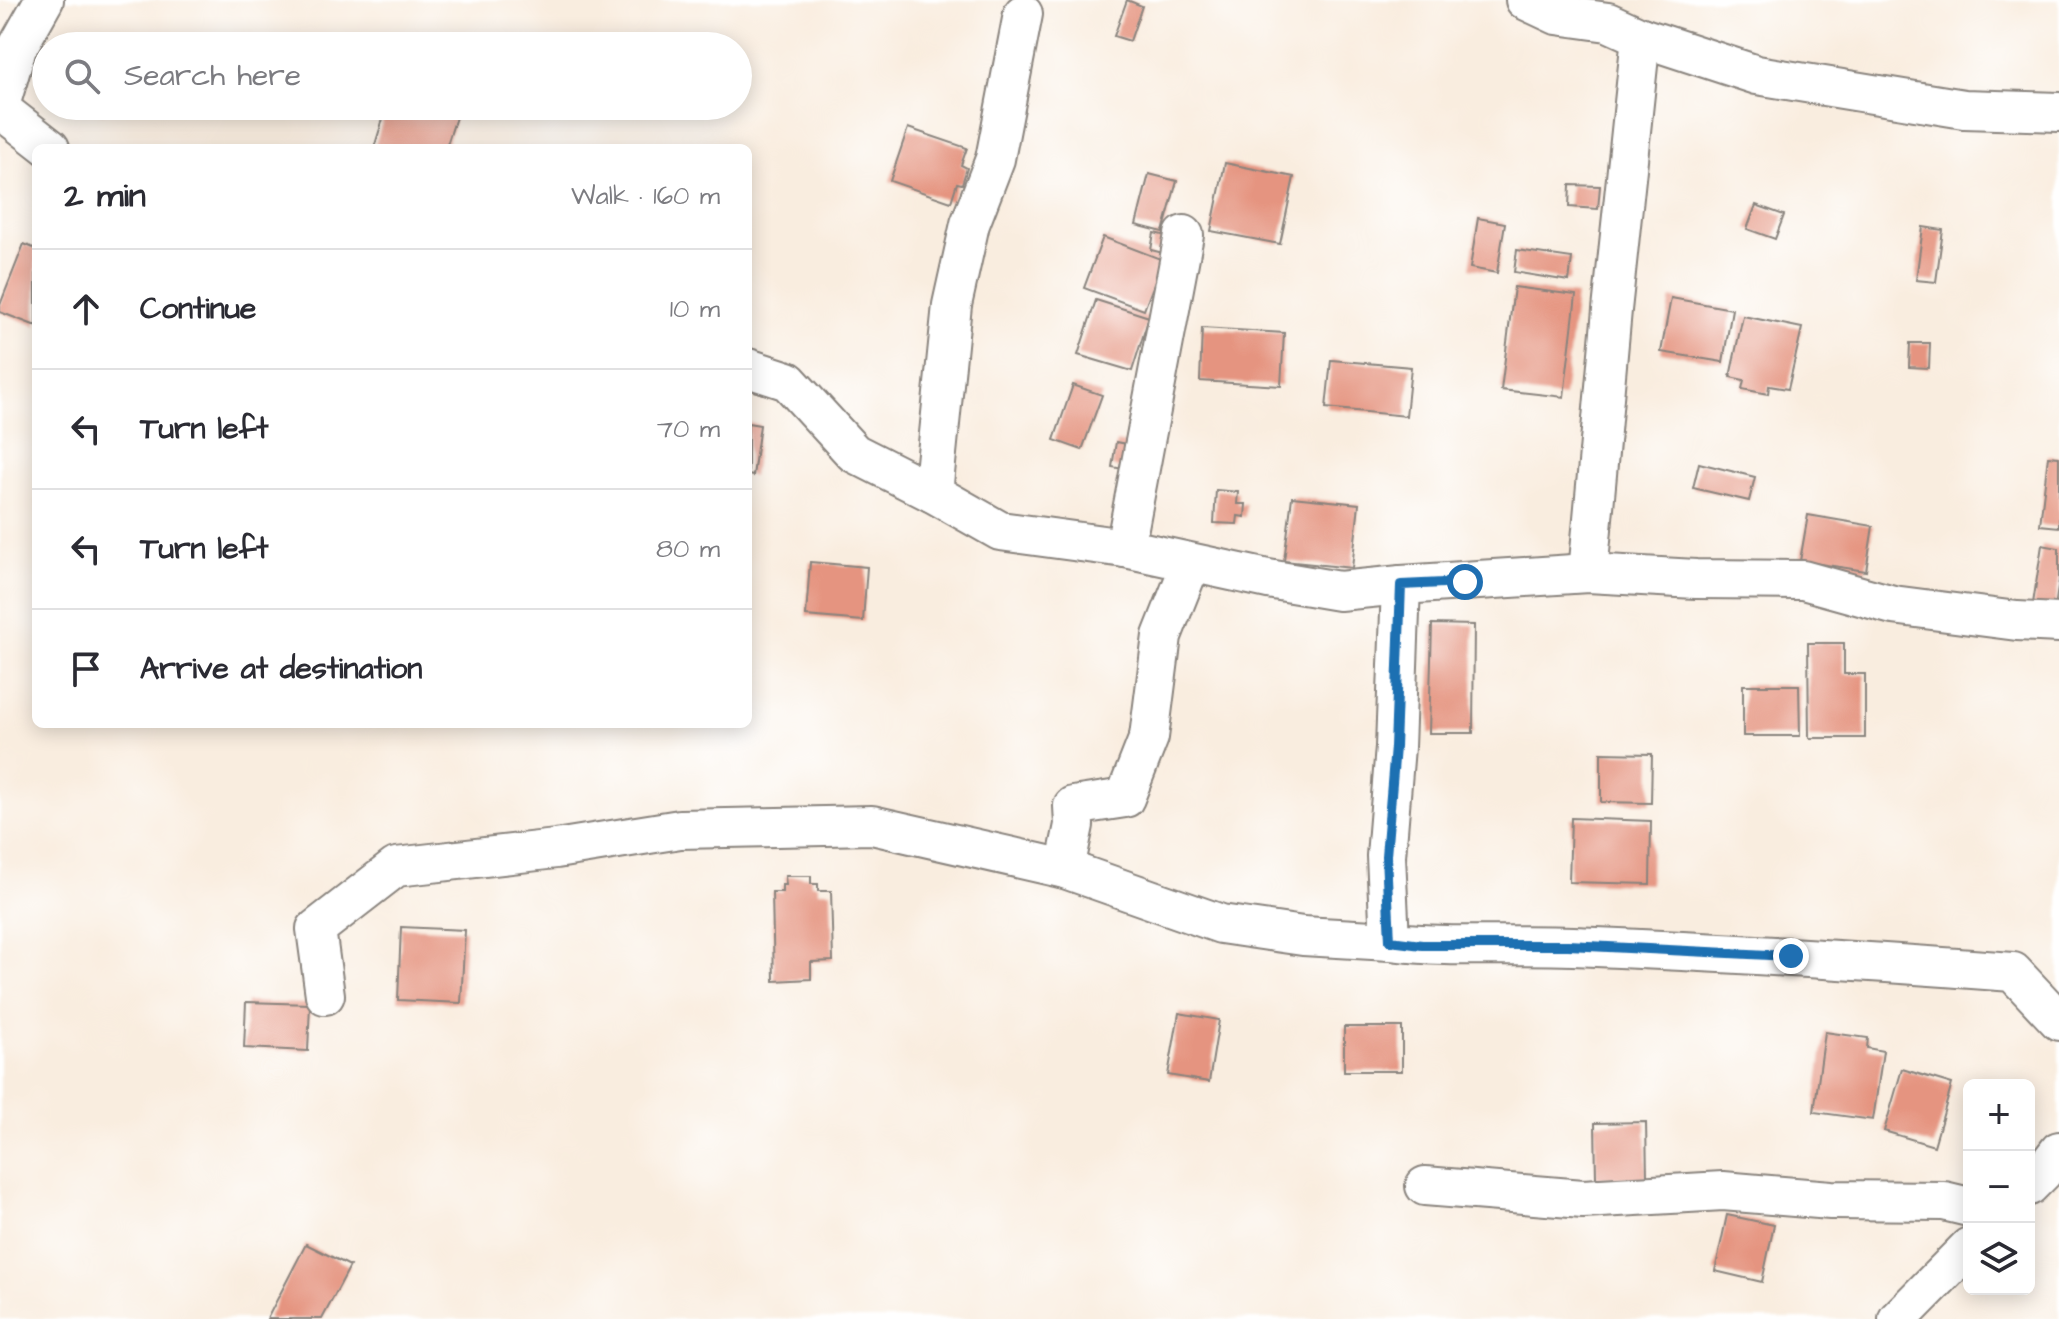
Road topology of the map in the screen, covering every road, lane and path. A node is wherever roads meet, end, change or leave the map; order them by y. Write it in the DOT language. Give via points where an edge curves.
graph roads {
  1 [pos="44,0"];
  2 [pos="1525,0"];
  3 [pos="1023,14"];
  4 [pos="1641,37"];
  5 [pos="0,108"];
  6 [pos="2059,112"];
  7 [pos="45,144"];
  8 [pos="1184,235"];
  9 [pos="752,369"];
  10 [pos="933,493"];
  11 [pos="1125,548"];
  12 [pos="1191,563"];
  13 [pos="1588,573"];
  14 [pos="1401,585"];
  15 [pos="2059,623"];
  16 [pos="1065,869"];
  17 [pos="1390,941"];
  18 [pos="325,995"];
  19 [pos="2059,1021"];
  20 [pos="2059,1151"];
  21 [pos="2035,1180"];
  22 [pos="1425,1186"];
  23 [pos="1963,1206"];
  24 [pos="1963,1253"];
  25 [pos="1898,1319"];
  1 -- 5 [label="street" via="17,48"];
  2 -- 4 [label="street" via="1557,15 1608,22"];
  3 -- 10 [label="street" via="995,159 970,224 952,305"];
  4 -- 6 [label="street" via="1757,75 1964,109"];
  4 -- 13 [label="street"];
  5 -- 7 [label="street"];
  8 -- 11 [label="street"];
  9 -- 10 [label="street" via="788,381 854,453"];
  10 -- 11 [label="street" via="1000,531"];
  11 -- 12 [label="street"];
  12 -- 14 [label="street" via="1339,591"];
  12 -- 16 [label="street" via="1162,636 1149,737 1125,798 1073,806"];
  13 -- 14 [label="street"];
  13 -- 15 [label="street" via="1803,580 1893,605"];
  14 -- 17 [label="street" via="1386,856"];
  16 -- 17 [label="street" via="1221,924"];
  16 -- 18 [label="street" via="872,825 680,829 396,867 316,929"];
  17 -- 19 [label="street" via="1743,953 2013,972"];
  20 -- 21 [label="street"];
  22 -- 23 [label="street" via="1583,1199 1723,1191"];
  24 -- 25 [label="street"];
}
